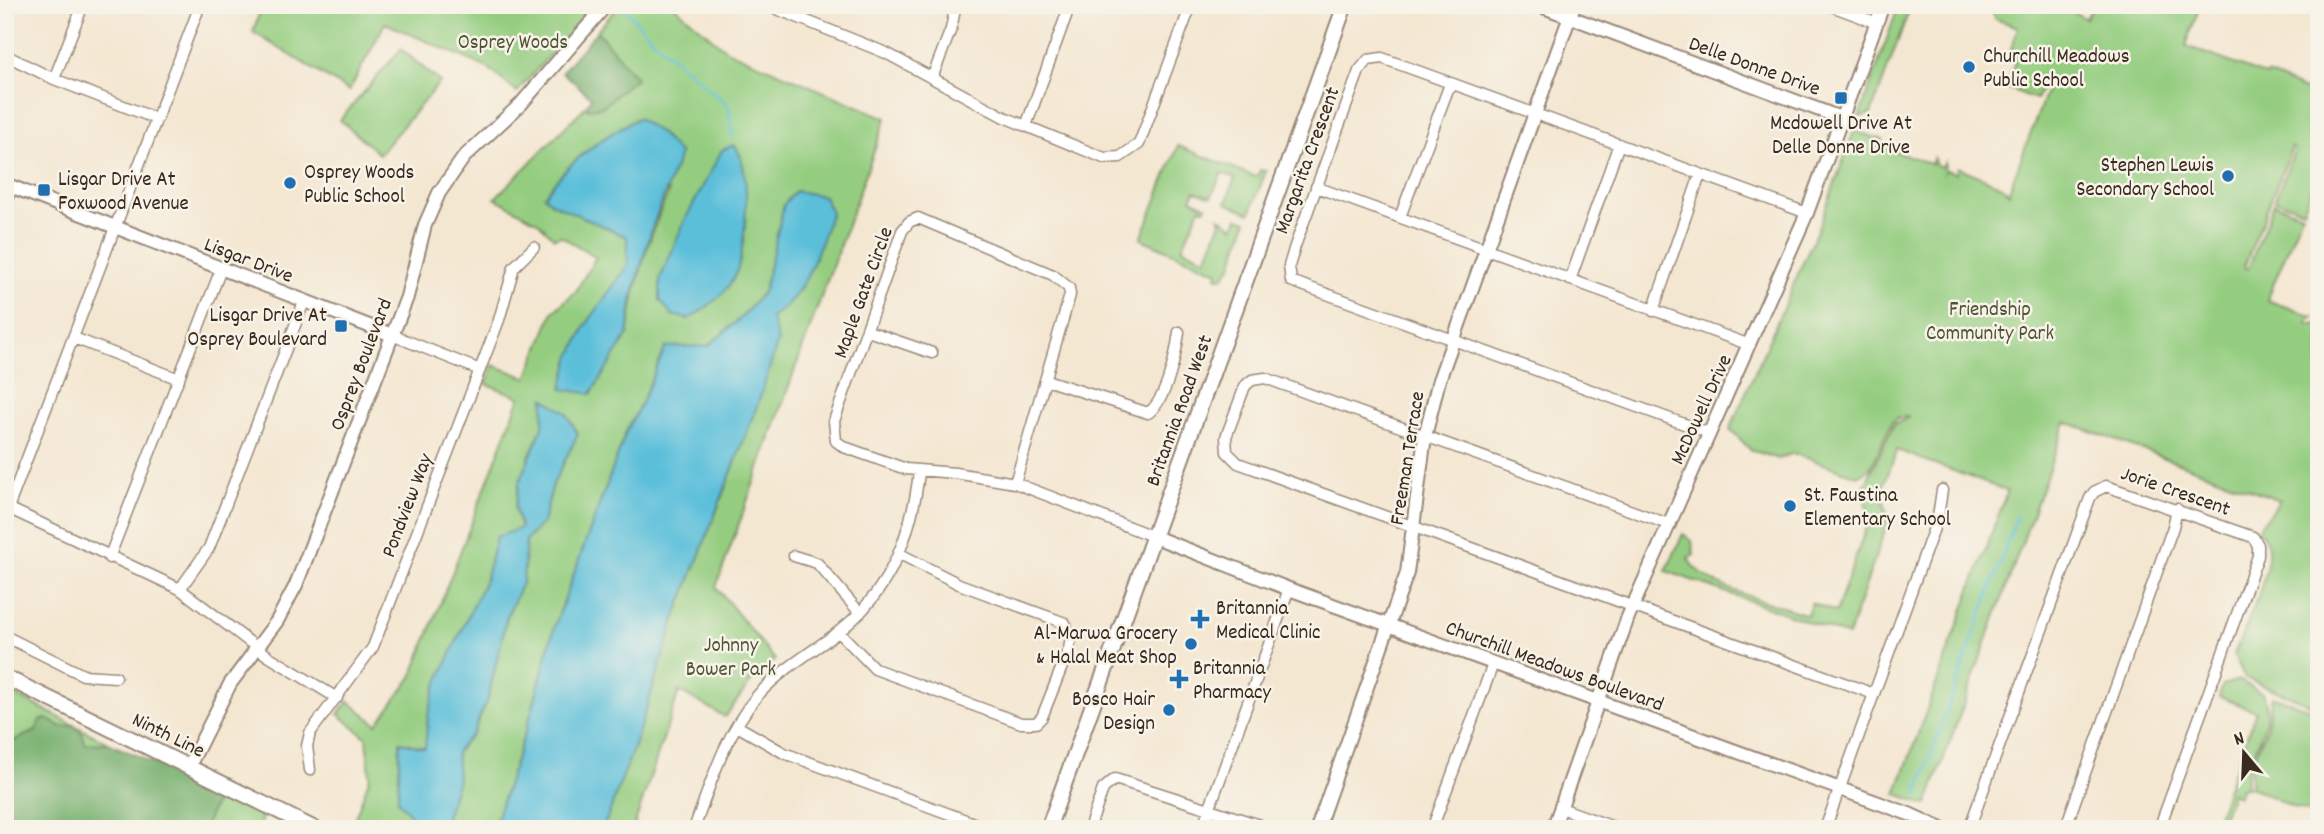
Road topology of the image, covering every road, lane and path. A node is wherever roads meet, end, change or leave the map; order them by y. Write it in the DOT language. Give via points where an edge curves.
graph roads {
  1 [pos="83,5"];
  2 [pos="200,5"];
  3 [pos="606,5"];
  4 [pos="767,5"];
  5 [pos="956,5"];
  6 [pos="1070,5"];
  7 [pos="1191,5"];
  8 [pos="1345,5"];
  9 [pos="1538,5"];
  10 [pos="1829,5"];
  11 [pos="1883,5"];
  12 [pos="1572,11"];
  13 [pos="1877,23"];
  14 [pos="5,55"];
  15 [pos="933,78"];
  16 [pos="54,79"];
  17 [pos="1450,83"];
  18 [pos="1535,114"];
  19 [pos="1841,118"];
  20 [pos="156,119"];
  21 [pos="1026,125"];
  22 [pos="1619,144"];
  23 [pos="1700,175"];
  24 [pos="9,186"];
  25 [pos="1317,187"];
  26 [pos="5,204"];
  27 [pos="1807,213"];
  28 [pos="1400,218"];
  29 [pos="116,228"];
  30 [pos="534,247"];
  31 [pos="1486,248"];
  32 [pos="221,269"];
  33 [pos="1570,279"];
  34 [pos="304,302"];
  35 [pos="1653,311"];
  36 [pos="868,331"];
  37 [pos="1179,332"];
  38 [pos="393,335"];
  39 [pos="74,338"];
  40 [pos="1452,342"];
  41 [pos="1750,345"];
  42 [pos="932,353"];
  43 [pos="480,370"];
  44 [pos="179,379"];
  45 [pos="1046,380"];
  46 [pos="1709,433"];
  47 [pos="1426,436"];
  48 [pos="919,472"];
  49 [pos="1015,483"];
  50 [pos="1942,490"];
  51 [pos="2177,509"];
  52 [pos="7,512"];
  53 [pos="1668,524"];
  54 [pos="1414,527"];
  55 [pos="1155,537"];
  56 [pos="900,554"];
  57 [pos="794,556"];
  58 [pos="110,558"];
  59 [pos="180,589"];
  60 [pos="1289,589"];
  61 [pos="1633,606"];
  62 [pos="860,614"];
  63 [pos="1390,626"];
  64 [pos="839,632"];
  65 [pos="5,636"];
  66 [pos="257,647"];
  67 [pos="1493,663"];
  68 [pos="5,677"];
  69 [pos="116,677"];
  70 [pos="1874,694"];
  71 [pos="337,698"];
  72 [pos="1598,702"];
  73 [pos="737,726"];
  74 [pos="189,766"];
  75 [pos="310,770"];
  76 [pos="1839,789"];
  77 [pos="1561,808"];
  78 [pos="1208,810"];
  79 [pos="315,829"];
  80 [pos="694,829"];
  81 [pos="990,829"];
  82 [pos="1048,829"];
  83 [pos="1089,829"];
  84 [pos="1202,829"];
  85 [pos="1272,829"];
  86 [pos="1317,829"];
  87 [pos="1432,829"];
  88 [pos="1553,829"];
  89 [pos="1619,829"];
  90 [pos="1825,829"];
  91 [pos="1942,829"];
  92 [pos="1969,829"];
  93 [pos="2065,829"];
  94 [pos="2159,829"];
  1 -- 16 [label="street"];
  2 -- 20 [label="street"];
  3 -- 38 [label="street, Osprey Boulevard" via="521,104 451,174 429,215"];
  4 -- 15 [label="street" via="886,53"];
  5 -- 15 [label="street"];
  6 -- 21 [label="street"];
  7 -- 21 [label="street" via="1134,150 1104,158"];
  8 -- 55 [label="main road, Britannia Road West"];
  9 -- 12 [label="street, Delle Donne Drive"];
  10 -- 13 [label="street"];
  11 -- 13 [label="street, McDowell Drive"];
  12 -- 18 [label="street, Freeman Terrace"];
  12 -- 19 [label="street, Delle Donne Drive"];
  13 -- 19 [label="street, McDowell Drive"];
  14 -- 16 [label="street"];
  15 -- 21 [label="street"];
  16 -- 20 [label="street"];
  17 -- 18 [label="street, Margarita Crescent"];
  17 -- 25 [label="street, Margarita Crescent" via="1382,58 1368,60 1359,71"];
  17 -- 28 [label="street"];
  18 -- 22 [label="street"];
  18 -- 31 [label="street, Freeman Terrace"];
  19 -- 27 [label="street, McDowell Drive"];
  20 -- 29 [label="street"];
  22 -- 23 [label="street"];
  22 -- 33 [label="street"];
  23 -- 27 [label="street"];
  23 -- 35 [label="street"];
  24 -- 26 [label="street"];
  24 -- 29 [label="street, Lisgar Drive"];
  25 -- 28 [label="street"];
  25 -- 40 [label="street, Margarita Crescent" via="1289,266 1291,281"];
  27 -- 41 [label="street, McDowell Drive"];
  28 -- 31 [label="street"];
  29 -- 32 [label="street, Lisgar Drive"];
  29 -- 39 [label="street"];
  30 -- 43 [label="street, Pondview Way" via="514,267"];
  31 -- 33 [label="street"];
  31 -- 40 [label="street, Freeman Terrace"];
  32 -- 34 [label="street, Lisgar Drive"];
  32 -- 44 [label="street"];
  33 -- 35 [label="street"];
  34 -- 38 [label="street, Lisgar Drive"];
  34 -- 59 [label="street" via="209,548"];
  35 -- 41 [label="street"];
  36 -- 42 [label="street"];
  36 -- 45 [label="street, Maple Gate Circle" via="902,231 909,222 925,218 1064,281 1070,296"];
  36 -- 48 [label="street, Maple Gate Circle" via="834,421 836,440 844,447"];
  37 -- 45 [label="street" via="1175,358 1156,407 1148,412"];
  38 -- 43 [label="street, Lisgar Drive"];
  38 -- 66 [label="street, Osprey Boulevard" via="296,585"];
  39 -- 44 [label="street"];
  39 -- 52 [label="street"];
  40 -- 46 [label="street"];
  40 -- 47 [label="street, Freeman Terrace"];
  41 -- 46 [label="street, McDowell Drive"];
  43 -- 71 [label="street, Pondview Way" via="373,647"];
  44 -- 58 [label="street"];
  45 -- 49 [label="street, Maple Gate Circle"];
  46 -- 53 [label="street, McDowell Drive"];
  47 -- 53 [label="street"];
  47 -- 54 [label="street, Freeman Terrace"];
  47 -- 54 [label="street" via="1258,378 1245,386 1226,437 1227,452 1238,463"];
  48 -- 49 [label="street, Maple Gate Circle"];
  48 -- 56 [label="street"];
  49 -- 55 [label="street, Maple Gate Circle"];
  50 -- 70 [label="street" via="1938,517"];
  51 -- 92 [label="street, Jorie Crescent" via="2106,486 2090,498"];
  51 -- 93 [label="street"];
  51 -- 94 [label="street, Jorie Crescent" via="2253,537 2258,556"];
  52 -- 58 [label="street"];
  53 -- 61 [label="street, McDowell Drive"];
  54 -- 61 [label="street"];
  54 -- 63 [label="street, Freeman Terrace" via="1407,573"];
  55 -- 60 [label="street, Churchill Meadows Boulevard"];
  55 -- 82 [label="main road, Britannia Road West"];
  56 -- 62 [label="street"];
  56 -- 64 [label="street" via="959,584 1065,623 1071,638 1069,649 1042,717 1036,723 1021,723 887,675 862,658"];
  57 -- 62 [label="street" via="817,563"];
  58 -- 59 [label="street"];
  59 -- 66 [label="street"];
  60 -- 63 [label="street, Churchill Meadows Boulevard"];
  60 -- 78 [label="street"];
  61 -- 70 [label="street"];
  61 -- 72 [label="street, McDowell Drive"];
  62 -- 64 [label="street"];
  63 -- 67 [label="street, Churchill Meadows Boulevard"];
  63 -- 86 [label="street, Freeman Terrace"];
  64 -- 73 [label="street" via="773,680"];
  65 -- 69 [label="street" via="83,675"];
  66 -- 71 [label="street"];
  66 -- 74 [label="street, Osprey Boulevard" via="230,684"];
  67 -- 72 [label="street, Churchill Meadows Boulevard"];
  67 -- 87 [label="street"];
  68 -- 74 [label="main road, Ninth Line"];
  70 -- 76 [label="street"];
  71 -- 75 [label="street, Pondview Way" via="310,733"];
  72 -- 76 [label="street, Churchill Meadows Boulevard"];
  72 -- 77 [label="street, McDowell Drive"];
  73 -- 80 [label="street" via="720,755"];
  73 -- 81 [label="street" via="784,753"];
  74 -- 79 [label="main road, Ninth Line"];
  76 -- 90 [label="street"];
  76 -- 91 [label="street, Churchill Meadows Boulevard"];
  77 -- 88 [label="street, McDowell Drive"];
  77 -- 89 [label="street"];
  78 -- 83 [label="street" via="1115,779 1103,789"];
  78 -- 84 [label="street"];
  78 -- 85 [label="street"];
}
